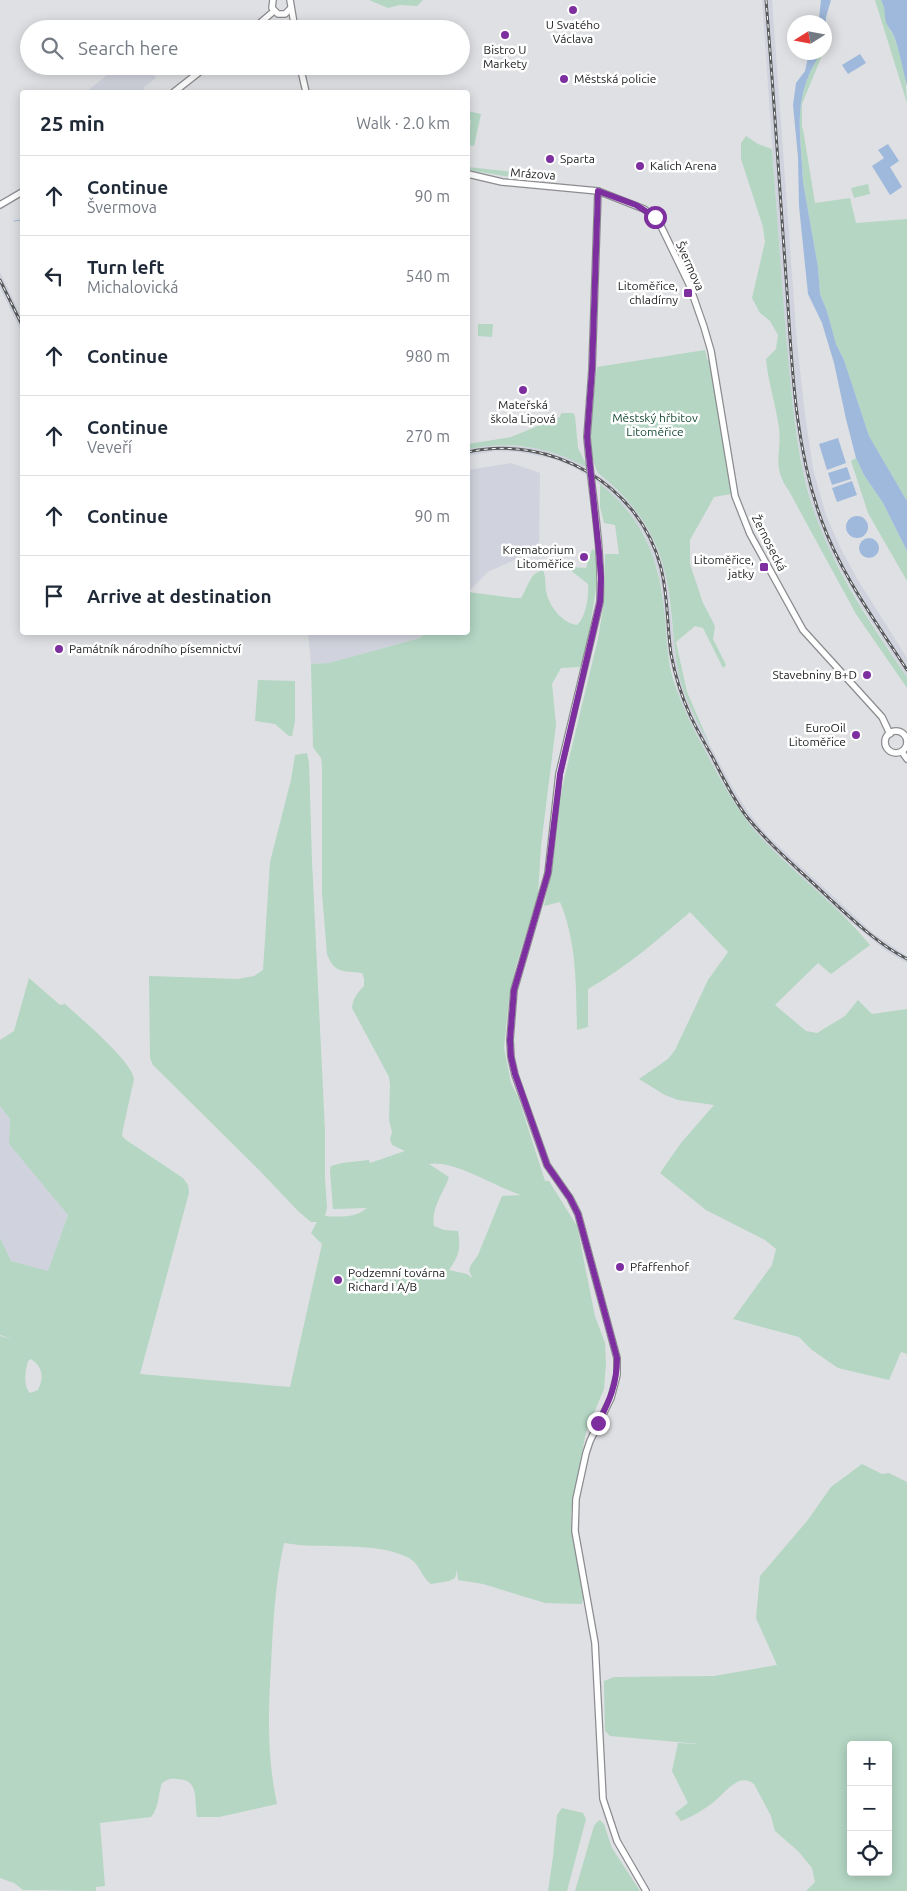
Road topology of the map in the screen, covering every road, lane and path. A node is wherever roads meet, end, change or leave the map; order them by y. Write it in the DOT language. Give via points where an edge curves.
graph roads {
  1 [pos="274,0"];
  2 [pos="290,0"];
  3 [pos="290,9"];
  4 [pos="274,11"];
  5 [pos="284,14"];
  6 [pos="264,20"];
  7 [pos="289,20"];
  8 [pos="293,20"];
  9 [pos="196,75"];
  10 [pos="302,75"];
  11 [pos="177,90"];
  12 [pos="306,90"];
  13 [pos="470,174"];
  14 [pos="598,191"];
  15 [pos="20,193"];
  16 [pos="0,205"];
  17 [pos="704,327"];
  18 [pos="890,734"];
  19 [pos="906,737"];
  20 [pos="902,752"];
  21 [pos="907,758"];
  22 [pos="646,1891"];
  1 -- 4 [label="street"];
  2 -- 3 [label="street"];
  3 -- 5 [label="street"];
  3 -- 8 [label="street"];
  4 -- 5 [label="street"];
  4 -- 6 [label="street"];
  5 -- 7 [label="street"];
  9 -- 11 [label="street"];
  10 -- 12 [label="street"];
  13 -- 14 [label="street, Mrázova" via="502,182"];
  14 -- 17 [label="street, Švermova" via="644,209 658,220 689,284"];
  14 -- 22 [label="street, bridge" via="587,437 599,552 600,602 560,774 548,873 514,990 511,1057 547,1165 578,1214 617,1358 617,1375 611,1398 586,1453 576,1499 576,1531 595,1643 603,1799 617,1841"];
  15 -- 16 [label="street"];
  17 -- 18 [label="street, Žernosecká" via="736,496 750,534 803,630 882,717"];
  18 -- 19 [label="street" via="901,733"];
  18 -- 20 [label="street, Žernosecká" via="886,746 895,753"];
  19 -- 20 [label="street" via="907,746"];
  20 -- 21 [label="street, Žernosecká"];
}
